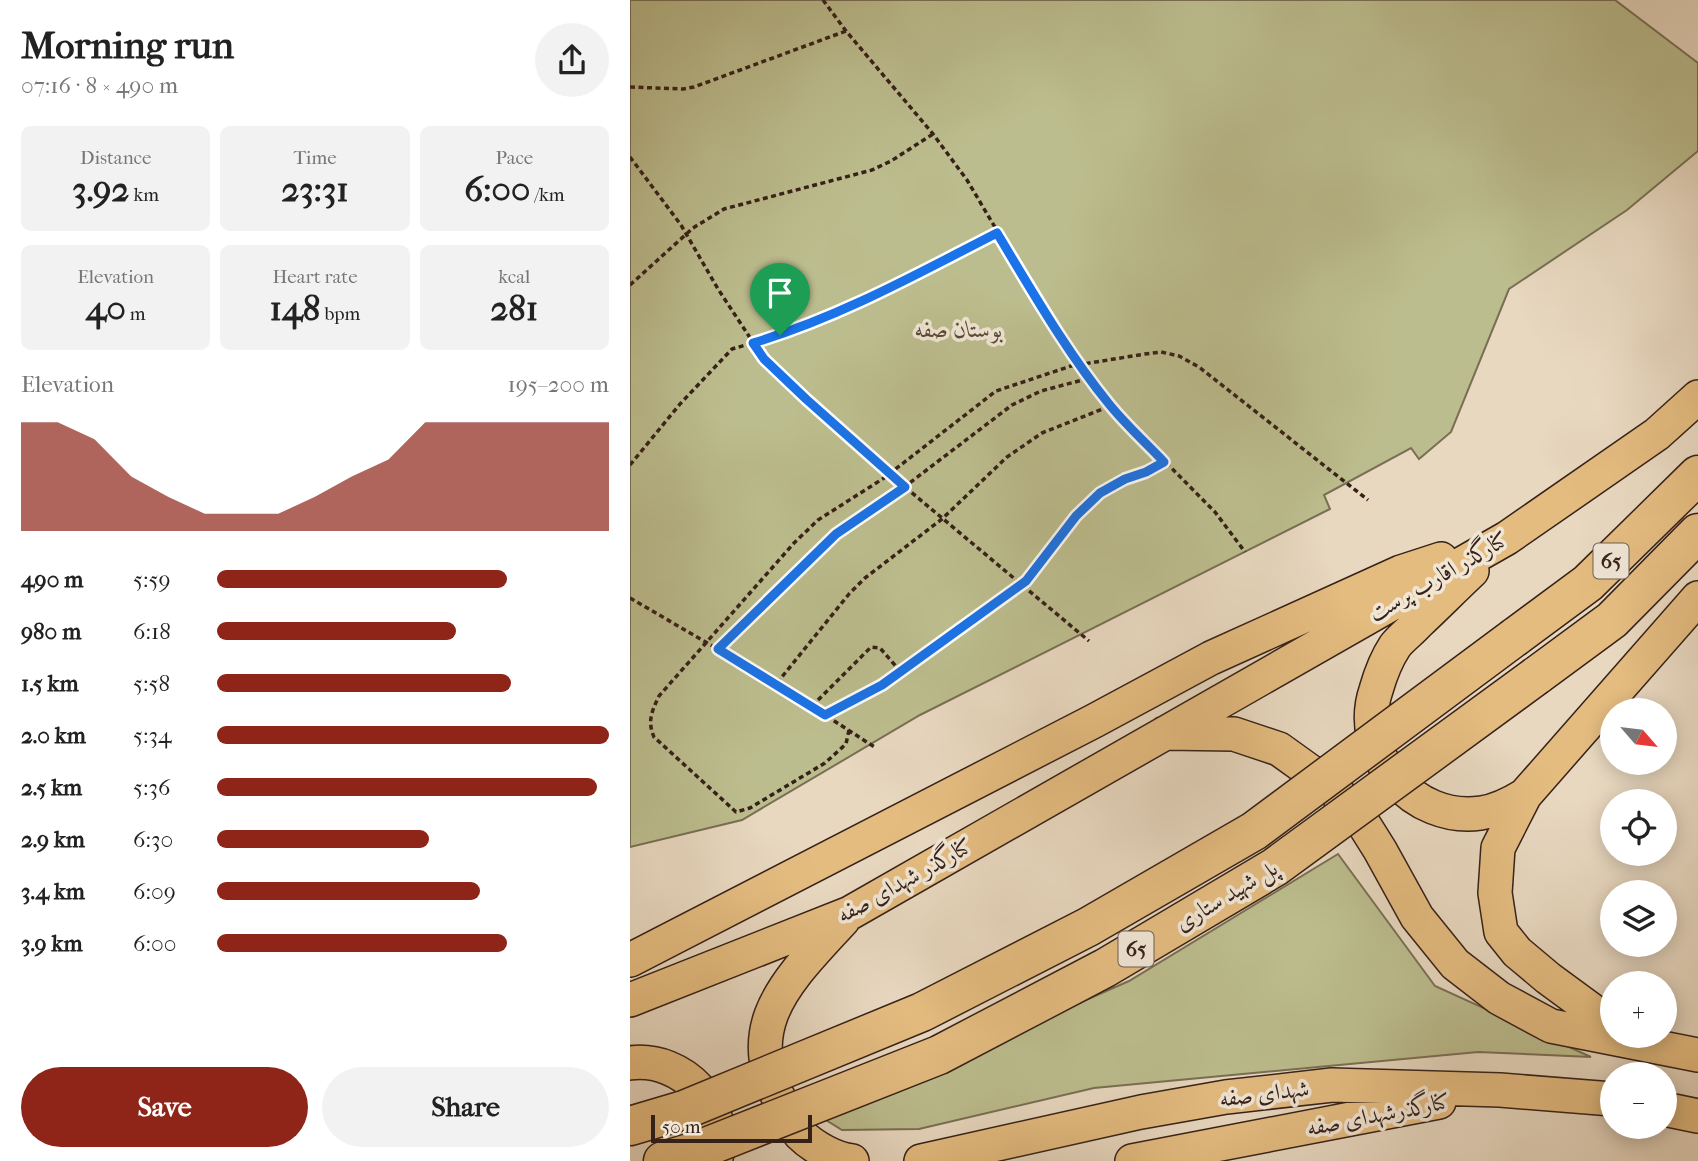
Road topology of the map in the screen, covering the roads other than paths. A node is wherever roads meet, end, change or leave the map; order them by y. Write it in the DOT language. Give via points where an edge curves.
graph roads {
  1 [pos="1698,397"];
  2 [pos="1698,475"];
  3 [pos="1698,533"];
  4 [pos="1507,538"];
  5 [pos="1698,598"];
  6 [pos="1164,733"];
  7 [pos="1525,795"];
  8 [pos="850,913"];
  9 [pos="630,960"];
  10 [pos="630,1000"];
  11 [pos="1600,1016"];
  12 [pos="1600,1031"];
  13 [pos="1673,1048"];
  14 [pos="1698,1055"];
  15 [pos="630,1063"];
  16 [pos="1500,1090"];
  17 [pos="1600,1098"];
  18 [pos="1677,1112"];
  19 [pos="1698,1116"];
  20 [pos="630,1126"];
  21 [pos="691,1158"];
  22 [pos="852,1161"];
  23 [pos="921,1161"];
  24 [pos="1132,1161"];
  1 -- 4 [label="main road, کنارگذر اقارب پرست" via="1657,434"];
  2 -- 20 [label="highway, پل شهید ستاری / 65, bridge" via="1588,583 1254,831 1100,920 922,1012 684,1110"];
  3 -- 21 [label="highway, پل شهید ستاری / 65, bridge" via="1612,620 1275,867 1105,968 939,1055"];
  4 -- 6 [label="main road, کنارگذر اقارب پرست"];
  4 -- 7 [label="main road" via="1395,646 1375,692 1371,715 1382,762 1395,782 1434,808 1482,813"];
  4 -- 9 [label="main road" via="1401,572 1211,658"];
  5 -- 7 [label="main road"];
  6 -- 8 [label="main road, کنارگذر شهدای صفه"];
  6 -- 12 [label="main road" via="1234,734 1279,749 1353,807 1417,917 1455,964 1499,998 1551,1026"];
  7 -- 11 [label="main road" via="1498,848 1495,893 1501,932 1517,952"];
  8 -- 10 [label="main road, کنارگذر شهدای صفه"];
  8 -- 22 [label="main road" via="796,971 776,1002 765,1033 765,1061 780,1103 800,1135 837,1159"];
  13 -- 14 [label="main road"];
  15 -- 21 [label="main road" via="660,1064 678,1071 706,1098 719,1134"];
  16 -- 17 [label="main road, شهدای صفه"];
  16 -- 23 [label="main road, شهدای صفه" via="1332,1085 1226,1097"];
  16 -- 24 [label="main road, کنارگذرشهدای صفه"];
  18 -- 19 [label="main road"];
}
